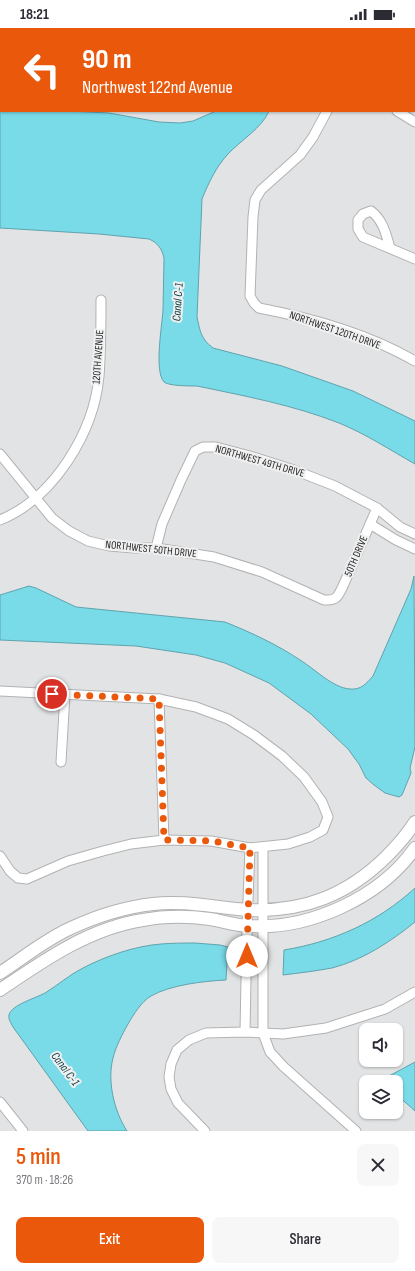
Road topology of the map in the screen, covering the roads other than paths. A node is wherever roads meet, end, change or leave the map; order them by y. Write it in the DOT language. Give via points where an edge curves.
graph roads {
  1 [pos="326,112"];
  2 [pos="399,112"];
  3 [pos="415,122"];
  4 [pos="390,248"];
  5 [pos="415,259"];
  6 [pos="101,300"];
  7 [pos="415,361"];
  8 [pos="0,454"];
  9 [pos="35,498"];
  10 [pos="377,508"];
  11 [pos="0,520"];
  12 [pos="370,524"];
  13 [pos="415,534"];
  14 [pos="156,548"];
  15 [pos="415,549"];
  16 [pos="331,601"];
  17 [pos="0,691"];
  18 [pos="65,694"];
  19 [pos="159,699"];
  20 [pos="61,762"];
  21 [pos="415,822"];
  22 [pos="164,840"];
  23 [pos="263,847"];
  24 [pos="250,848"];
  25 [pos="415,848"];
  26 [pos="0,856"];
  27 [pos="248,910"];
  28 [pos="263,910"];
  29 [pos="247,926"];
  30 [pos="263,926"];
  31 [pos="0,973"];
  32 [pos="263,979"];
  33 [pos="246,980"];
  34 [pos="0,990"];
  35 [pos="415,992"];
  36 [pos="245,1032"];
  37 [pos="263,1033"];
  38 [pos="0,1102"];
  39 [pos="23,1131"];
  40 [pos="204,1131"];
  41 [pos="356,1131"];
  1 -- 7 [label="street, NORTHWEST 120TH DRIVE" via="300,155 261,190 255,200 250,296 259,308 317,321 363,337"];
  2 -- 3 [label="street"];
  4 -- 5 [label="street"];
  6 -- 9 [label="street, 120TH AVENUE" via="99,377 88,422 67,462"];
  8 -- 9 [label="street, NORTHWEST 50TH DRIVE"];
  9 -- 11 [label="street, 120TH AVENUE"];
  9 -- 14 [label="street, NORTHWEST 50TH DRIVE" via="52,518 88,541 109,546"];
  10 -- 12 [label="street, 50TH DRIVE"];
  10 -- 13 [label="street, NORTHWEST 49TH DRIVE" via="400,527"];
  10 -- 14 [label="street, NORTHWEST 49TH DRIVE" via="335,486 294,470 216,447 203,447 195,451 181,480 162,524"];
  12 -- 15 [label="street"];
  12 -- 16 [label="street, 50TH DRIVE" via="344,586"];
  14 -- 16 [label="street, NORTHWEST 50TH DRIVE" via="214,556 262,572"];
  17 -- 18 [label="street"];
  18 -- 19 [label="street"];
  18 -- 20 [label="street"];
  19 -- 22 [label="street"];
  19 -- 23 [label="street" via="196,707 228,719 254,735 304,777 322,802 328,817 324,830 288,844"];
  21 -- 28 [label="street" via="409,833 377,866 340,892 297,907"];
  22 -- 24 [label="street" via="212,841"];
  22 -- 26 [label="street" via="103,851 68,861 27,879 18,878"];
  23 -- 24 [label="street"];
  23 -- 28 [label="street"];
  24 -- 27 [label="street"];
  25 -- 30 [label="street" via="390,875 355,901 330,913 291,923"];
  27 -- 28 [label="street"];
  27 -- 29 [label="street"];
  27 -- 31 [label="street" via="185,902 127,909 71,928"];
  28 -- 30 [label="street"];
  29 -- 30 [label="street"];
  29 -- 33 [label="street"];
  29 -- 34 [label="street" via="208,919 169,917 129,922 89,936 50,957"];
  30 -- 32 [label="street"];
  32 -- 33 [label="street"];
  32 -- 37 [label="street"];
  33 -- 36 [label="street"];
  35 -- 37 [label="street" via="385,1009 326,1028 283,1034"];
  36 -- 37 [label="street"];
  36 -- 40 [label="street" via="206,1033 188,1040 177,1050 171,1064 171,1089 178,1103"];
  37 -- 41 [label="street" via="270,1052 284,1067"];
  38 -- 39 [label="street"];
}
